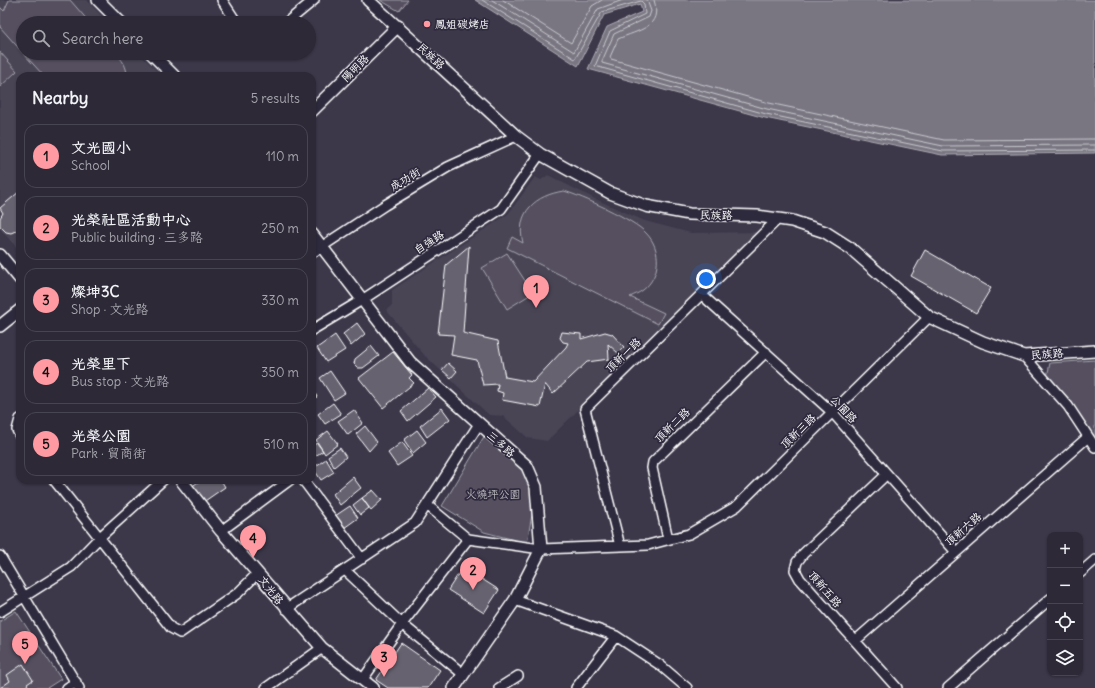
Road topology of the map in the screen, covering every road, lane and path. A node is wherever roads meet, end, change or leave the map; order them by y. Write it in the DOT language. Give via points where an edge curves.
graph roads {
  1 [pos="98,0"];
  2 [pos="222,0"];
  3 [pos="314,0"];
  4 [pos="368,0"];
  5 [pos="114,16"];
  6 [pos="232,16"];
  7 [pos="295,16"];
  8 [pos="398,26"];
  9 [pos="158,60"];
  10 [pos="170,72"];
  11 [pos="316,107"];
  12 [pos="516,136"];
  13 [pos="540,154"];
  14 [pos="778,219"];
  15 [pos="316,240"];
  16 [pos="322,248"];
  17 [pos="316,252"];
  18 [pos="0,254"];
  19 [pos="16,274"];
  20 [pos="702,295"];
  21 [pos="362,300"];
  22 [pos="16,313"];
  23 [pos="929,318"];
  24 [pos="0,326"];
  25 [pos="316,328"];
  26 [pos="1095,351"];
  27 [pos="766,352"];
  28 [pos="1024,356"];
  29 [pos="833,413"];
  30 [pos="479,424"];
  31 [pos="1088,437"];
  32 [pos="1095,447"];
  33 [pos="887,474"];
  34 [pos="57,484"];
  35 [pos="159,484"];
  36 [pos="184,484"];
  37 [pos="285,484"];
  38 [pos="306,484"];
  39 [pos="428,505"];
  40 [pos="221,531"];
  41 [pos="100,537"];
  42 [pos="468,538"];
  43 [pos="668,539"];
  44 [pos="620,546"];
  45 [pos="541,549"];
  46 [pos="956,552"];
  47 [pos="0,556"];
  48 [pos="362,559"];
  49 [pos="1095,560"];
  50 [pos="344,570"];
  51 [pos="1083,570"];
  52 [pos="258,573"];
  53 [pos="23,597"];
  54 [pos="515,600"];
  55 [pos="1047,602"];
  56 [pos="286,609"];
  57 [pos="0,612"];
  58 [pos="402,624"];
  59 [pos="616,636"];
  60 [pos="855,641"];
  61 [pos="322,648"];
  62 [pos="463,674"];
  63 [pos="518,676"];
  64 [pos="364,679"];
  65 [pos="78,685"];
  66 [pos="67,688"];
  67 [pos="266,688"];
  68 [pos="373,688"];
  69 [pos="454,688"];
  70 [pos="499,688"];
  71 [pos="576,688"];
  72 [pos="688,688"];
  73 [pos="897,688"];
  74 [pos="948,688"];
  1 -- 5 [label="street"];
  2 -- 6 [label="street"];
  3 -- 7 [label="street"];
  4 -- 8 [label="street, 民族路"];
  8 -- 11 [label="street, 陽明路"];
  8 -- 12 [label="street, 民族路"];
  9 -- 10 [label="street"];
  12 -- 13 [label="street, 民族路"];
  12 -- 16 [label="street, 成功街" via="448,167 385,204"];
  13 -- 14 [label="street, 民族路" via="610,193 646,206 689,214"];
  13 -- 21 [label="street, 自強路" via="501,209"];
  14 -- 20 [label="street, 頂新一路"];
  14 -- 23 [label="street, 民族路" via="806,225 835,238 865,260"];
  15 -- 16 [label="street, 三多路"];
  16 -- 17 [label="street, 成功街"];
  16 -- 21 [label="street, 三多路"];
  18 -- 19 [label="street"];
  20 -- 27 [label="street, 公園路"];
  20 -- 44 [label="street, 頂新一路" via="585,409"];
  21 -- 25 [label="street, 自強路"];
  21 -- 30 [label="street, 三多路" via="410,362"];
  22 -- 24 [label="street"];
  23 -- 28 [label="street, 民族路" via="983,342"];
  23 -- 29 [label="street, 頂新三路"];
  26 -- 28 [label="street, 民族路"];
  27 -- 29 [label="street, 公園路"];
  27 -- 43 [label="street, 頂新二路" via="653,462 652,468"];
  28 -- 31 [label="street" via="1068,406"];
  29 -- 33 [label="street, 公園路"];
  29 -- 43 [label="street, 頂新三路" via="737,506 689,534"];
  30 -- 39 [label="street"];
  30 -- 45 [label="street, 三多路" via="527,466 536,487"];
  31 -- 32 [label="street"];
  31 -- 46 [label="street, 頂新六路"];
  33 -- 46 [label="street, 公園路"];
  33 -- 60 [label="street, 頂新五路" via="802,554 795,570 800,580"];
  34 -- 41 [label="street"];
  35 -- 41 [label="street"];
  36 -- 40 [label="street, 文光路"];
  37 -- 40 [label="street"];
  38 -- 48 [label="street"];
  39 -- 42 [label="street"];
  39 -- 48 [label="street" via="415,523"];
  40 -- 52 [label="street, 文光路"];
  41 -- 52 [label="street" via="171,628 180,633 238,593"];
  41 -- 53 [label="street" via="71,567"];
  42 -- 45 [label="street, 頂新三路"];
  42 -- 58 [label="street"];
  43 -- 44 [label="street, 頂新三路" via="648,545"];
  44 -- 45 [label="street, 頂新三路"];
  45 -- 54 [label="street"];
  46 -- 60 [label="street, 頂新六路"];
  47 -- 53 [label="street"];
  48 -- 50 [label="street"];
  49 -- 51 [label="street"];
  50 -- 56 [label="street"];
  50 -- 58 [label="street"];
  52 -- 56 [label="street, 文光路"];
  53 -- 57 [label="street"];
  53 -- 65 [label="street"];
  54 -- 59 [label="street"];
  54 -- 62 [label="street"];
  55 -- 74 [label="street"];
  56 -- 61 [label="street, 文光路"];
  58 -- 62 [label="street"];
  58 -- 64 [label="street"];
  59 -- 71 [label="street"];
  59 -- 72 [label="street" via="660,665"];
  60 -- 73 [label="street, 頂新五路"];
  61 -- 64 [label="street, 文光路"];
  61 -- 67 [label="street"];
  62 -- 69 [label="street"];
  63 -- 70 [label="street"];
  64 -- 68 [label="street, 文光路"];
  65 -- 66 [label="street"];
}
